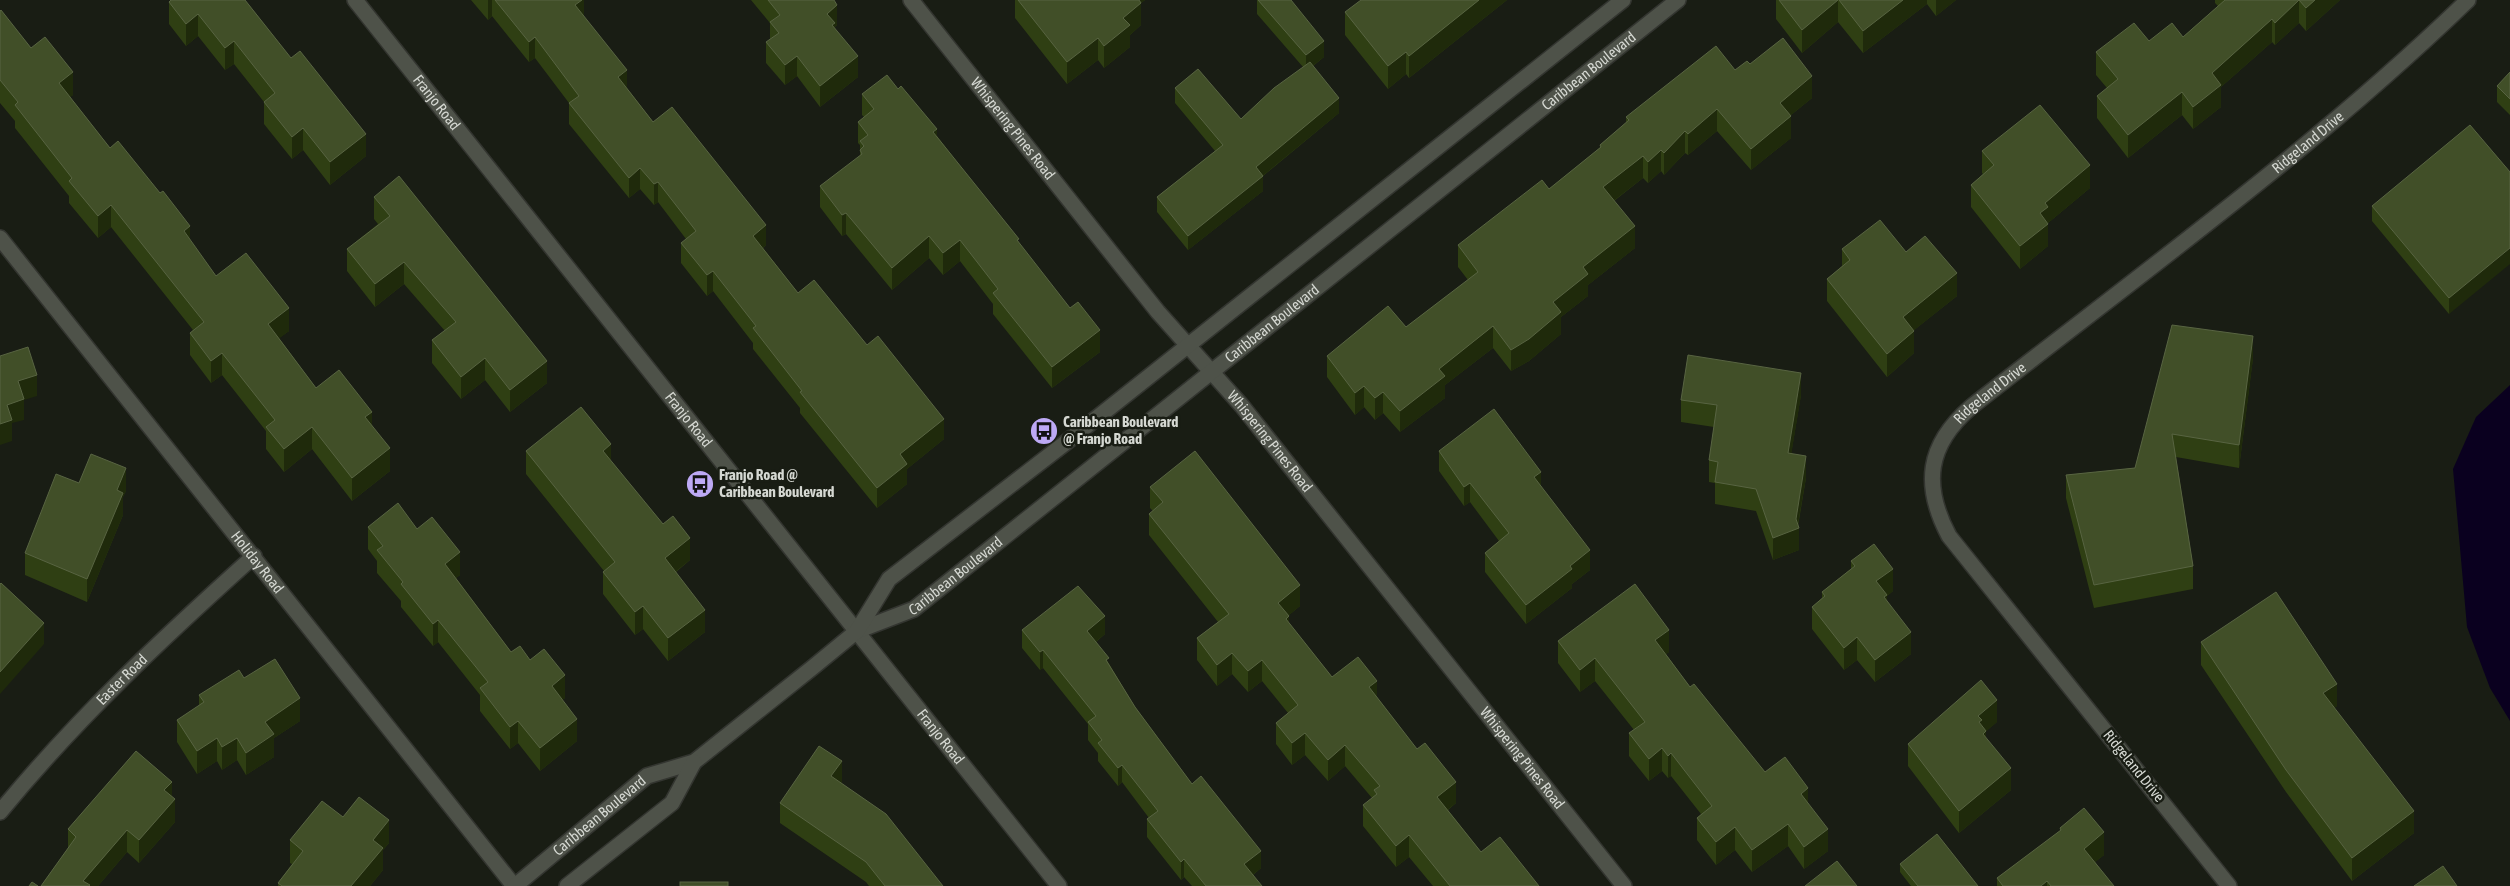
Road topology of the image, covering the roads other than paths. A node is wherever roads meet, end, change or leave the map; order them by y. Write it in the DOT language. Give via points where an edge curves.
graph roads {
  1 [pos="355,0"];
  2 [pos="1622,0"];
  3 [pos="1678,0"];
  4 [pos="2468,0"];
  5 [pos="912,1"];
  6 [pos="0,238"];
  7 [pos="1188,346"];
  8 [pos="1211,372"];
  9 [pos="254,556"];
  10 [pos="856,631"];
  11 [pos="694,762"];
  12 [pos="0,812"];
  13 [pos="514,886"];
  14 [pos="567,886"];
  15 [pos="1059,886"];
  16 [pos="1624,886"];
  17 [pos="2230,886"];
  1 -- 10 [label="street, Franjo Road"];
  2 -- 7 [label="street, Caribbean Boulevard"];
  3 -- 8 [label="street, Caribbean Boulevard"];
  4 -- 17 [label="street, Ridgeland Drive" via="2309,142 1971,407 1947,431 1934,458 1934,503 1949,536"];
  5 -- 7 [label="street, Whispering Pines Road"];
  6 -- 9 [label="street, Holiday Road"];
  7 -- 8 [label="street, Whispering Pines Road"];
  7 -- 10 [label="street, Caribbean Boulevard" via="889,579"];
  8 -- 10 [label="street, Caribbean Boulevard" via="914,609"];
  8 -- 16 [label="street, Whispering Pines Road" via="1248,413"];
  9 -- 12 [label="street, Easter Road" via="115,684 35,769"];
  9 -- 13 [label="street, Holiday Road"];
  10 -- 11 [label="street, Caribbean Boulevard"];
  10 -- 15 [label="street, Franjo Road"];
  11 -- 13 [label="street, Caribbean Boulevard" via="647,776"];
  11 -- 14 [label="street, Caribbean Boulevard" via="672,803"];
}
